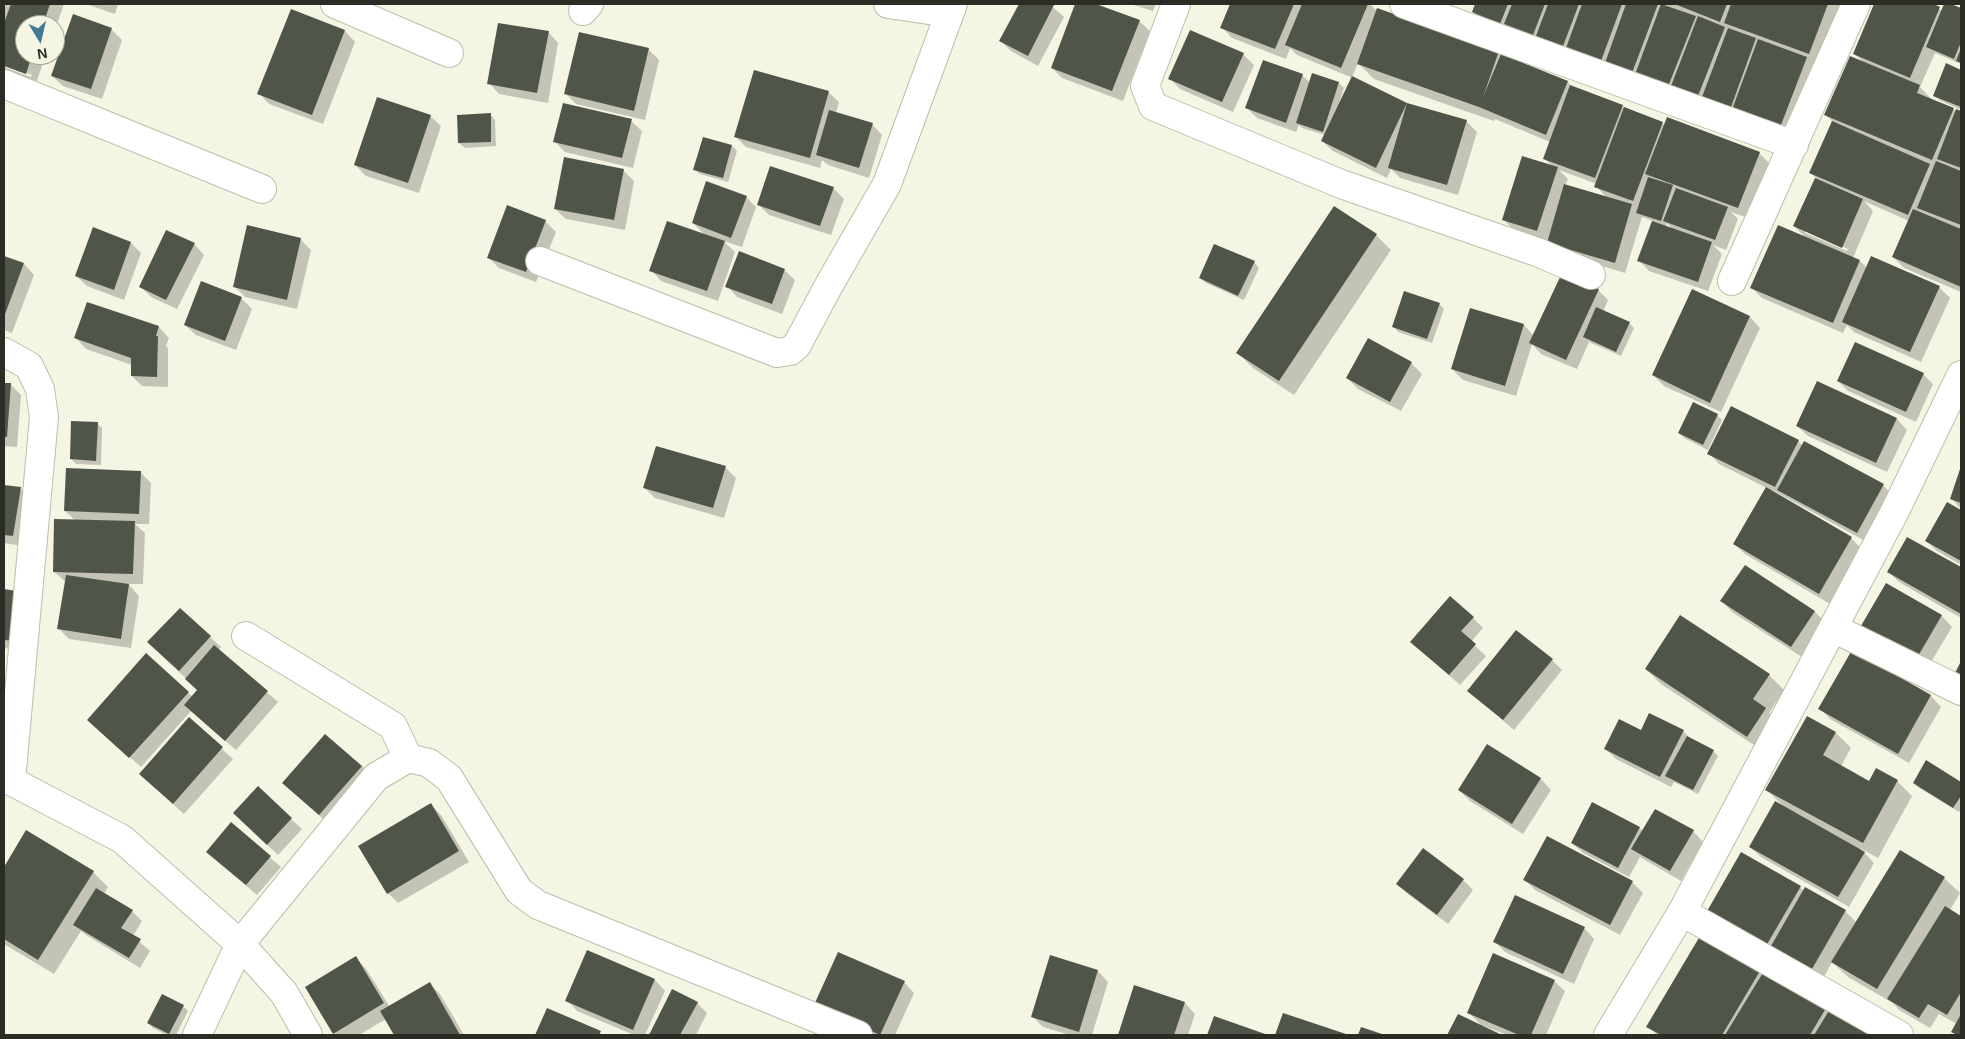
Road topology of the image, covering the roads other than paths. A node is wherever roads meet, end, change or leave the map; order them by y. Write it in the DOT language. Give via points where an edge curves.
graph roads {
  1 [pos="335,4"];
  2 [pos="888,4"];
  3 [pos="1176,4"];
  4 [pos="1404,4"];
  5 [pos="1856,4"];
  6 [pos="951,8"];
  7 [pos="449,53"];
  8 [pos="4,84"];
  9 [pos="1794,145"];
  10 [pos="262,189"];
  11 [pos="540,261"];
  12 [pos="1591,275"];
  13 [pos="1732,281"];
  14 [pos="4,352"];
  15 [pos="1959,385"];
  16 [pos="1833,628"];
  17 [pos="246,636"];
  18 [pos="1961,691"];
  19 [pos="408,758"];
  20 [pos="8,780"];
  21 [pos="1682,912"];
  22 [pos="240,944"];
  23 [pos="197,1035"];
  24 [pos="308,1035"];
  25 [pos="858,1035"];
  26 [pos="1608,1035"];
  27 [pos="1899,1035"];
  1 -- 7 [label="street"];
  2 -- 6 [label="street"];
  3 -- 12 [label="street" via="1145,86 1154,106 1341,184 1537,252"];
  4 -- 9 [label="street"];
  5 -- 9 [label="street"];
  6 -- 11 [label="street" via="887,184 790,351 777,353"];
  8 -- 10 [label="street"];
  9 -- 13 [label="street"];
  14 -- 20 [label="street" via="29,366 40,389 44,417"];
  15 -- 16 [label="street"];
  16 -- 18 [label="street"];
  16 -- 21 [label="street"];
  17 -- 19 [label="street" via="393,726"];
  19 -- 22 [label="street" via="376,777"];
  19 -- 25 [label="street" via="429,763 450,778 519,891 538,906"];
  20 -- 22 [label="street" via="122,839"];
  21 -- 26 [label="street"];
  21 -- 27 [label="street"];
  22 -- 23 [label="street"];
  22 -- 24 [label="street" via="284,993"];
}
